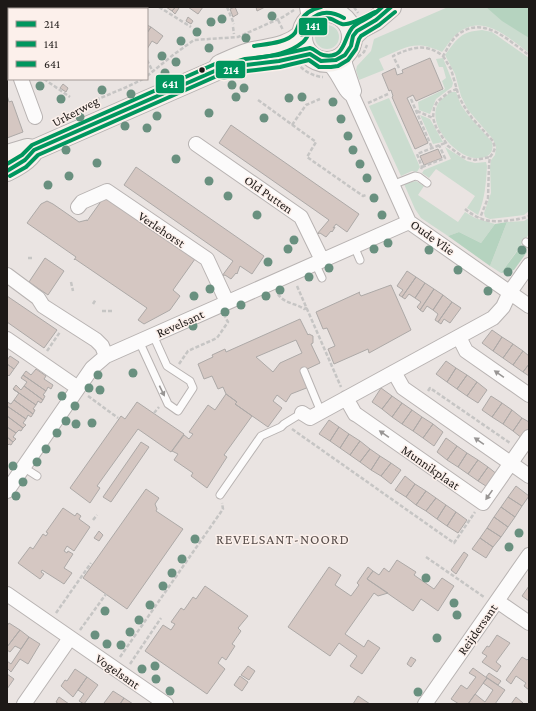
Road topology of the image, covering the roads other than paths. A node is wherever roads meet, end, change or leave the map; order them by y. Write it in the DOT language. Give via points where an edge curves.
graph roads {
  1 [pos="390,7"];
  2 [pos="329,13"];
  3 [pos="353,36"];
  4 [pos="345,55"];
  5 [pos="315,63"];
  6 [pos="218,70"];
  7 [pos="21,80"];
  8 [pos="355,101"];
  9 [pos="35,117"];
  10 [pos="196,144"];
  11 [pos="34,150"];
  12 [pos="7,155"];
  13 [pos="7,171"];
  14 [pos="427,183"];
  15 [pos="392,185"];
  16 [pos="78,207"];
  17 [pos="409,222"];
  18 [pos="354,246"];
  19 [pos="360,260"];
  20 [pos="318,262"];
  21 [pos="529,265"];
  22 [pos="7,274"];
  23 [pos="322,278"];
  24 [pos="510,292"];
  25 [pos="227,302"];
  26 [pos="529,306"];
  27 [pos="153,335"];
  28 [pos="458,337"];
  29 [pos="8,341"];
  30 [pos="139,341"];
  31 [pos="106,356"];
  32 [pos="304,371"];
  33 [pos="394,372"];
  34 [pos="78,388"];
  35 [pos="345,395"];
  36 [pos="529,395"];
  37 [pos="321,412"];
  38 [pos="302,413"];
  39 [pos="529,437"];
  40 [pos="511,463"];
  41 [pos="24,467"];
  42 [pos="37,476"];
  43 [pos="529,476"];
  44 [pos="9,484"];
  45 [pos="220,497"];
  46 [pos="529,555"];
  47 [pos="7,594"];
  48 [pos="492,600"];
  49 [pos="529,623"];
  50 [pos="75,634"];
  51 [pos="24,704"];
  52 [pos="166,704"];
  53 [pos="425,704"];
  1 -- 3 [label="main road"];
  2 -- 3 [label="main road" via="350,26"];
  2 -- 5 [label="main road" via="304,45"];
  2 -- 6 [label="main road, Urkerweg" via="292,42 280,48 241,56 220,65"];
  3 -- 4 [label="main road" via="351,46"];
  4 -- 5 [label="main road" via="336,60"];
  4 -- 8 [label="street, Oude Vlie"];
  5 -- 6 [label="main road, Urkerweg" via="294,56 223,72"];
  5 -- 8 [label="street, Oude Vlie" via="335,70"];
  6 -- 11 [label="main road, Urkerweg"];
  7 -- 9 [label="street"];
  8 -- 15 [label="street, Oude Vlie"];
  10 -- 20 [label="street, Old Putten" via="301,217"];
  11 -- 12 [label="main road, Urkerweg"];
  11 -- 13 [label="main road, Urkerweg" via="30,156"];
  14 -- 15 [label="lane" via="417,177 411,177"];
  15 -- 17 [label="street, Oude Vlie"];
  16 -- 25 [label="street, Verlehorst" via="82,202 107,191 207,259 208,268"];
  17 -- 18 [label="street, Revelsant"];
  17 -- 24 [label="street, Oude Vlie"];
  18 -- 19 [label="lane"];
  18 -- 20 [label="street, Revelsant"];
  20 -- 23 [label="lane"];
  20 -- 25 [label="street, Revelsant"];
  21 -- 24 [label="street"];
  22 -- 31 [label="street" via="38,298 42,306 96,340"];
  24 -- 26 [label="street, Oude Vlie"];
  24 -- 28 [label="street" via="508,300 495,317"];
  25 -- 27 [label="street, Revelsant"];
  27 -- 30 [label="street, Revelsant"];
  30 -- 27 [label="lane, one-way" via="168,404 178,410 193,388 190,381 167,366"];
  28 -- 33 [label="street"];
  36 -- 28 [label="street, one-way" via="466,351"];
  29 -- 34 [label="street"];
  30 -- 31 [label="street, Revelsant"];
  31 -- 34 [label="street, Revelsant" via="92,368"];
  32 -- 37 [label="lane"];
  33 -- 35 [label="street"];
  40 -- 33 [label="street, one-way" via="403,388"];
  34 -- 41 [label="street, Revelsant"];
  35 -- 37 [label="street"];
  40 -- 35 [label="street, Munnikplaat, one-way" via="483,503 355,414"];
  37 -- 38 [label="street" via="310,418"];
  38 -- 45 [label="lane" via="261,436"];
  39 -- 40 [label="street, Munnikplaat"];
  40 -- 43 [label="street"];
  41 -- 42 [label="lane"];
  41 -- 44 [label="street, Revelsant"];
  46 -- 48 [label="street, Reijdersant"];
  47 -- 50 [label="street, Vogelsant"];
  48 -- 49 [label="street"];
  48 -- 53 [label="street, Reijdersant"];
  50 -- 51 [label="street"];
  50 -- 52 [label="street, Vogelsant"];
}
